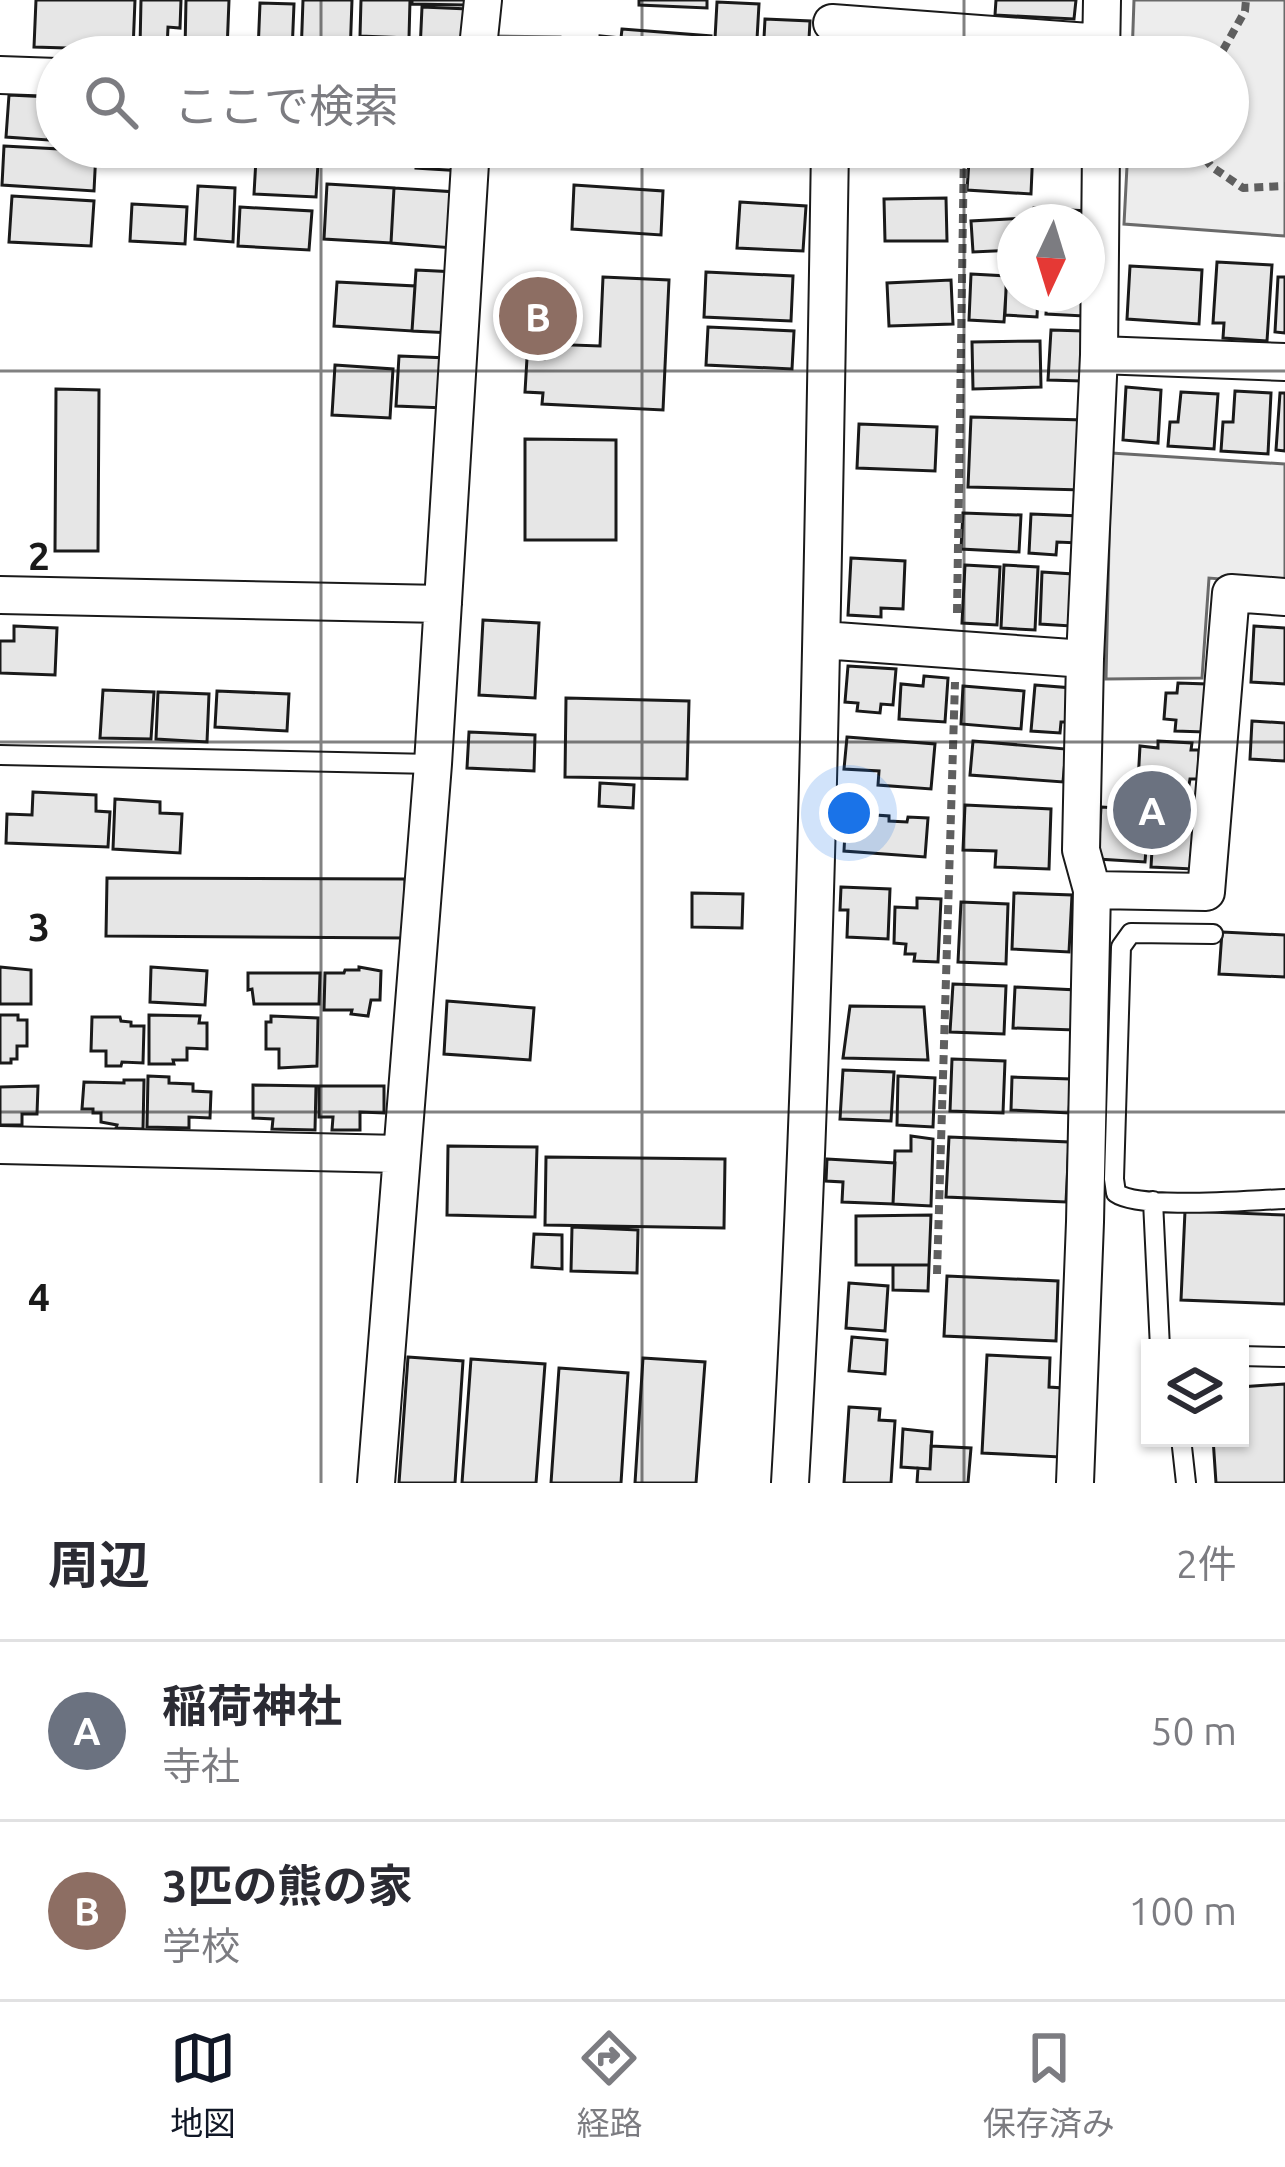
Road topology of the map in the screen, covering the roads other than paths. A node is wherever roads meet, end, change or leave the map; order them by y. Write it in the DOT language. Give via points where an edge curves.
graph roads {
  1 [pos="482,0"];
  2 [pos="1102,0"];
  3 [pos="832,27"];
  4 [pos="479,36"];
  5 [pos="937,36"];
  6 [pos="1109,36"];
  7 [pos="0,76"];
  8 [pos="36,77"];
  9 [pos="470,168"];
  10 [pos="830,168"];
  11 [pos="1101,168"];
  12 [pos="1099,355"];
  13 [pos="1285,362"];
  14 [pos="0,595"];
  15 [pos="1285,597"];
  16 [pos="443,604"];
  17 [pos="822,640"];
  18 [pos="1085,659"];
  19 [pos="0,755"];
  20 [pos="433,764"];
  21 [pos="1092,890"];
  22 [pos="1213,934"];
  23 [pos="0,1145"];
  24 [pos="401,1154"];
  25 [pos="1285,1199"];
  26 [pos="1154,1201"];
  27 [pos="1160,1339"];
  28 [pos="1249,1356"];
  29 [pos="1285,1357"];
  30 [pos="1182,1447"];
  31 [pos="376,1483"];
  32 [pos="790,1483"];
  33 [pos="1075,1483"];
  34 [pos="1186,1483"];
  1 -- 4 [label="street"];
  2 -- 6 [label="street"];
  3 -- 5 [label="street"];
  7 -- 8 [label="street"];
  9 -- 16 [label="street"];
  10 -- 17 [label="street"];
  11 -- 12 [label="street"];
  12 -- 13 [label="street"];
  12 -- 18 [label="street"];
  14 -- 16 [label="street"];
  15 -- 21 [label="street" via="1232,593 1206,892"];
  16 -- 20 [label="street"];
  17 -- 18 [label="street"];
  17 -- 32 [label="street"];
  18 -- 21 [label="street" via="1081,850"];
  19 -- 20 [label="lane"];
  20 -- 24 [label="street"];
  21 -- 33 [label="street"];
  22 -- 26 [label="lane" via="1131,933 1120,947 1114,1179 1126,1200"];
  23 -- 24 [label="street"];
  24 -- 31 [label="street"];
  25 -- 26 [label="lane"];
  26 -- 27 [label="lane"];
  28 -- 29 [label="lane"];
  30 -- 34 [label="lane"];
}
